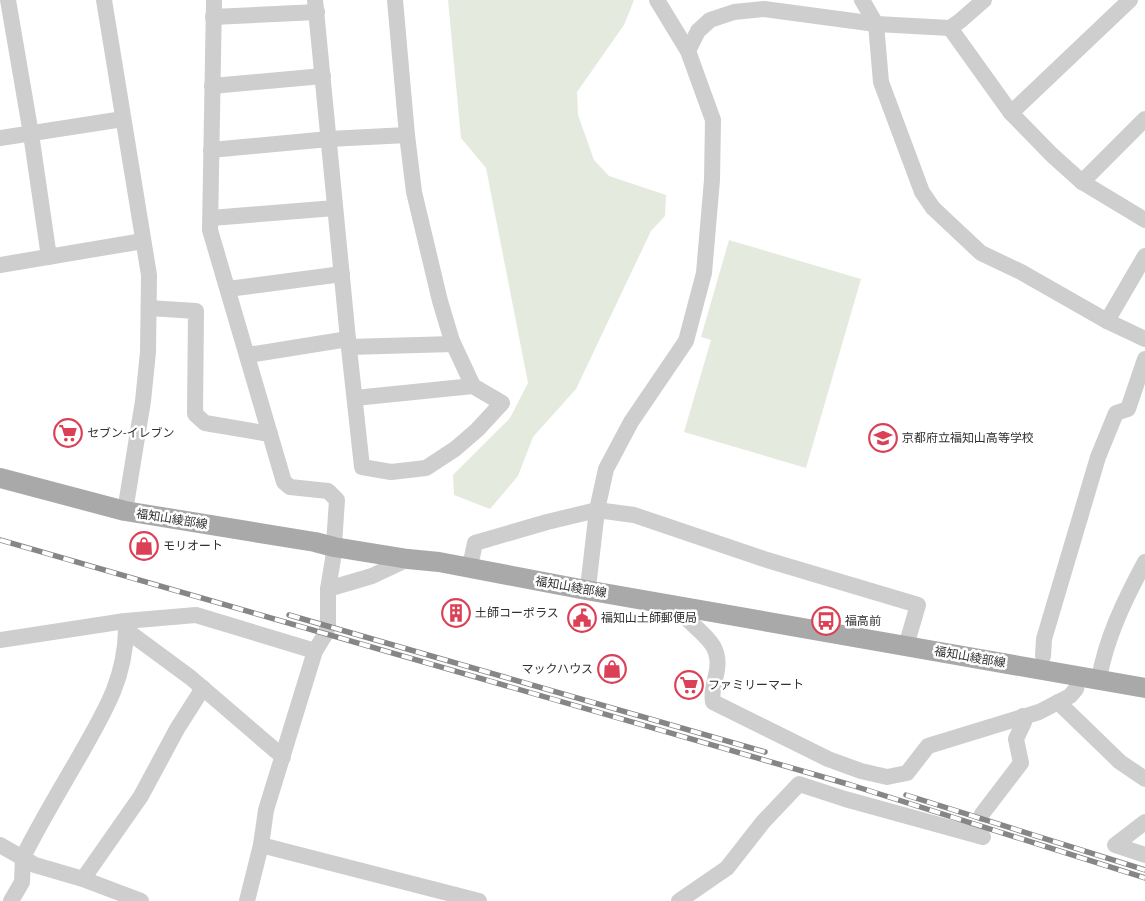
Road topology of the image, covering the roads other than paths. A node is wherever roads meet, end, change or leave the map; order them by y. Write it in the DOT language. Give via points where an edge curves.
graph roads {
  1 [pos="0,0"];
  2 [pos="8,0"];
  3 [pos="104,0"];
  4 [pos="214,0"];
  5 [pos="395,0"];
  6 [pos="657,0"];
  7 [pos="862,0"];
  8 [pos="984,0"];
  9 [pos="1130,0"];
  10 [pos="316,6"];
  11 [pos="213,17"];
  12 [pos="876,24"];
  13 [pos="950,28"];
  14 [pos="688,51"];
  15 [pos="323,76"];
  16 [pos="212,86"];
  17 [pos="1011,113"];
  18 [pos="123,119"];
  19 [pos="1145,119"];
  20 [pos="31,134"];
  21 [pos="406,135"];
  22 [pos="0,138"];
  23 [pos="329,139"];
  24 [pos="211,150"];
  25 [pos="1082,182"];
  26 [pos="335,208"];
  27 [pos="210,218"];
  28 [pos="1145,220"];
  29 [pos="144,241"];
  30 [pos="1145,256"];
  31 [pos="49,257"];
  32 [pos="0,265"];
  33 [pos="342,274"];
  34 [pos="228,289"];
  35 [pos="149,308"];
  36 [pos="1107,321"];
  37 [pos="1145,339"];
  38 [pos="348,343"];
  39 [pos="453,344"];
  40 [pos="248,355"];
  41 [pos="1145,359"];
  42 [pos="473,386"];
  43 [pos="355,398"];
  44 [pos="270,434"];
  45 [pos="0,478"];
  46 [pos="597,510"];
  47 [pos="125,511"];
  48 [pos="334,547"];
  49 [pos="408,559"];
  50 [pos="1145,562"];
  51 [pos="467,568"];
  52 [pos="328,589"];
  53 [pos="586,590"];
  54 [pos="690,608"];
  55 [pos="125,625"];
  56 [pos="0,640"];
  57 [pos="906,646"];
  58 [pos="315,651"];
  59 [pos="1043,656"];
  60 [pos="1079,676"];
  61 [pos="1099,679"];
  62 [pos="203,688"];
  63 [pos="1145,688"];
  64 [pos="1058,702"];
  65 [pos="1023,716"];
  66 [pos="283,757"];
  67 [pos="1145,778"];
  68 [pos="982,814"];
  69 [pos="1145,822"];
  70 [pos="984,837"];
  71 [pos="0,845"];
  72 [pos="261,845"];
  73 [pos="1145,855"];
  74 [pos="23,857"];
  75 [pos="83,879"];
  76 [pos="136,900"];
  77 [pos="11,901"];
  78 [pos="247,901"];
  79 [pos="479,901"];
  80 [pos="679,901"];
  1 -- 2 [label="street"];
  2 -- 20 [label="street"];
  3 -- 18 [label="street"];
  4 -- 11 [label="street"];
  5 -- 21 [label="street"];
  6 -- 14 [label="street"];
  7 -- 12 [label="street"];
  8 -- 13 [label="street"];
  9 -- 17 [label="street"];
  10 -- 11 [label="street"];
  10 -- 15 [label="street"];
  11 -- 16 [label="street"];
  12 -- 13 [label="street"];
  12 -- 14 [label="street" via="764,9 734,12 710,20 698,31"];
  12 -- 36 [label="street" via="881,82 922,192 933,208 981,253 1022,272"];
  13 -- 17 [label="street"];
  14 -- 46 [label="street" via="713,120 712,180 704,273 686,341 631,422 606,469"];
  15 -- 16 [label="street"];
  15 -- 23 [label="street"];
  16 -- 24 [label="street"];
  17 -- 25 [label="street"];
  18 -- 20 [label="street"];
  18 -- 29 [label="street"];
  19 -- 25 [label="street"];
  20 -- 22 [label="street"];
  20 -- 31 [label="street"];
  21 -- 23 [label="street"];
  21 -- 39 [label="street" via="414,192"];
  23 -- 24 [label="street"];
  23 -- 26 [label="street"];
  24 -- 27 [label="street"];
  25 -- 28 [label="street"];
  26 -- 27 [label="street"];
  26 -- 33 [label="street"];
  27 -- 34 [label="street" via="210,230"];
  29 -- 31 [label="street"];
  29 -- 35 [label="street"];
  30 -- 36 [label="street"];
  31 -- 32 [label="street"];
  33 -- 34 [label="street"];
  33 -- 38 [label="street"];
  34 -- 40 [label="street"];
  35 -- 44 [label="street" via="196,311 195,414 205,423"];
  35 -- 47 [label="street" via="143,401"];
  36 -- 37 [label="street"];
  38 -- 39 [label="street"];
  38 -- 40 [label="street"];
  38 -- 43 [label="street"];
  39 -- 42 [label="street"];
  40 -- 44 [label="street"];
  41 -- 59 [label="street" via="1128,409 1116,413 1098,457 1044,639"];
  42 -- 43 [label="street"];
  42 -- 43 [label="street" via="502,403 455,449 426,468 391,472 362,467"];
  44 -- 48 [label="street" via="284,482 290,487 328,491 337,500"];
  45 -- 47 [label="main road, 福知山綾部線"];
  46 -- 51 [label="street" via="475,543"];
  46 -- 53 [label="street"];
  46 -- 57 [label="street" via="634,515 767,560 918,604"];
  47 -- 48 [label="main road, 福知山綾部線"];
  48 -- 49 [label="main road, 福知山綾部線"];
  48 -- 52 [label="street"];
  49 -- 51 [label="main road, 福知山綾部線"];
  49 -- 52 [label="street" via="372,576"];
  50 -- 61 [label="street" via="1123,602"];
  51 -- 53 [label="main road, 福知山綾部線"];
  52 -- 58 [label="street" via="328,625"];
  53 -- 54 [label="main road, 福知山綾部線"];
  54 -- 57 [label="main road, 福知山綾部線"];
  54 -- 65 [label="street" via="688,620 714,645 718,656 711,694 713,702 828,759 861,771 887,778 907,773 928,746"];
  55 -- 56 [label="street"];
  55 -- 58 [label="street" via="196,615"];
  55 -- 62 [label="street"];
  55 -- 74 [label="street" via="126,649 121,674 106,710"];
  57 -- 60 [label="main road, 福知山綾部線"];
  58 -- 66 [label="street"];
  60 -- 61 [label="main road, 福知山綾部線"];
  60 -- 64 [label="street" via="1076,690"];
  61 -- 63 [label="main road, 福知山綾部線"];
  62 -- 66 [label="street"];
  62 -- 75 [label="street" via="141,796"];
  64 -- 65 [label="street"];
  64 -- 67 [label="street" via="1120,762"];
  65 -- 68 [label="street" via="1024,722 1016,739 1021,763"];
  66 -- 72 [label="street" via="266,810"];
  69 -- 73 [label="street" via="1115,845"];
  70 -- 80 [label="street" via="799,784 763,822 727,868"];
  71 -- 74 [label="street"];
  72 -- 78 [label="street"];
  72 -- 79 [label="street"];
  74 -- 75 [label="street" via="35,865"];
  74 -- 77 [label="street" via="22,882"];
  75 -- 76 [label="street"];
}
